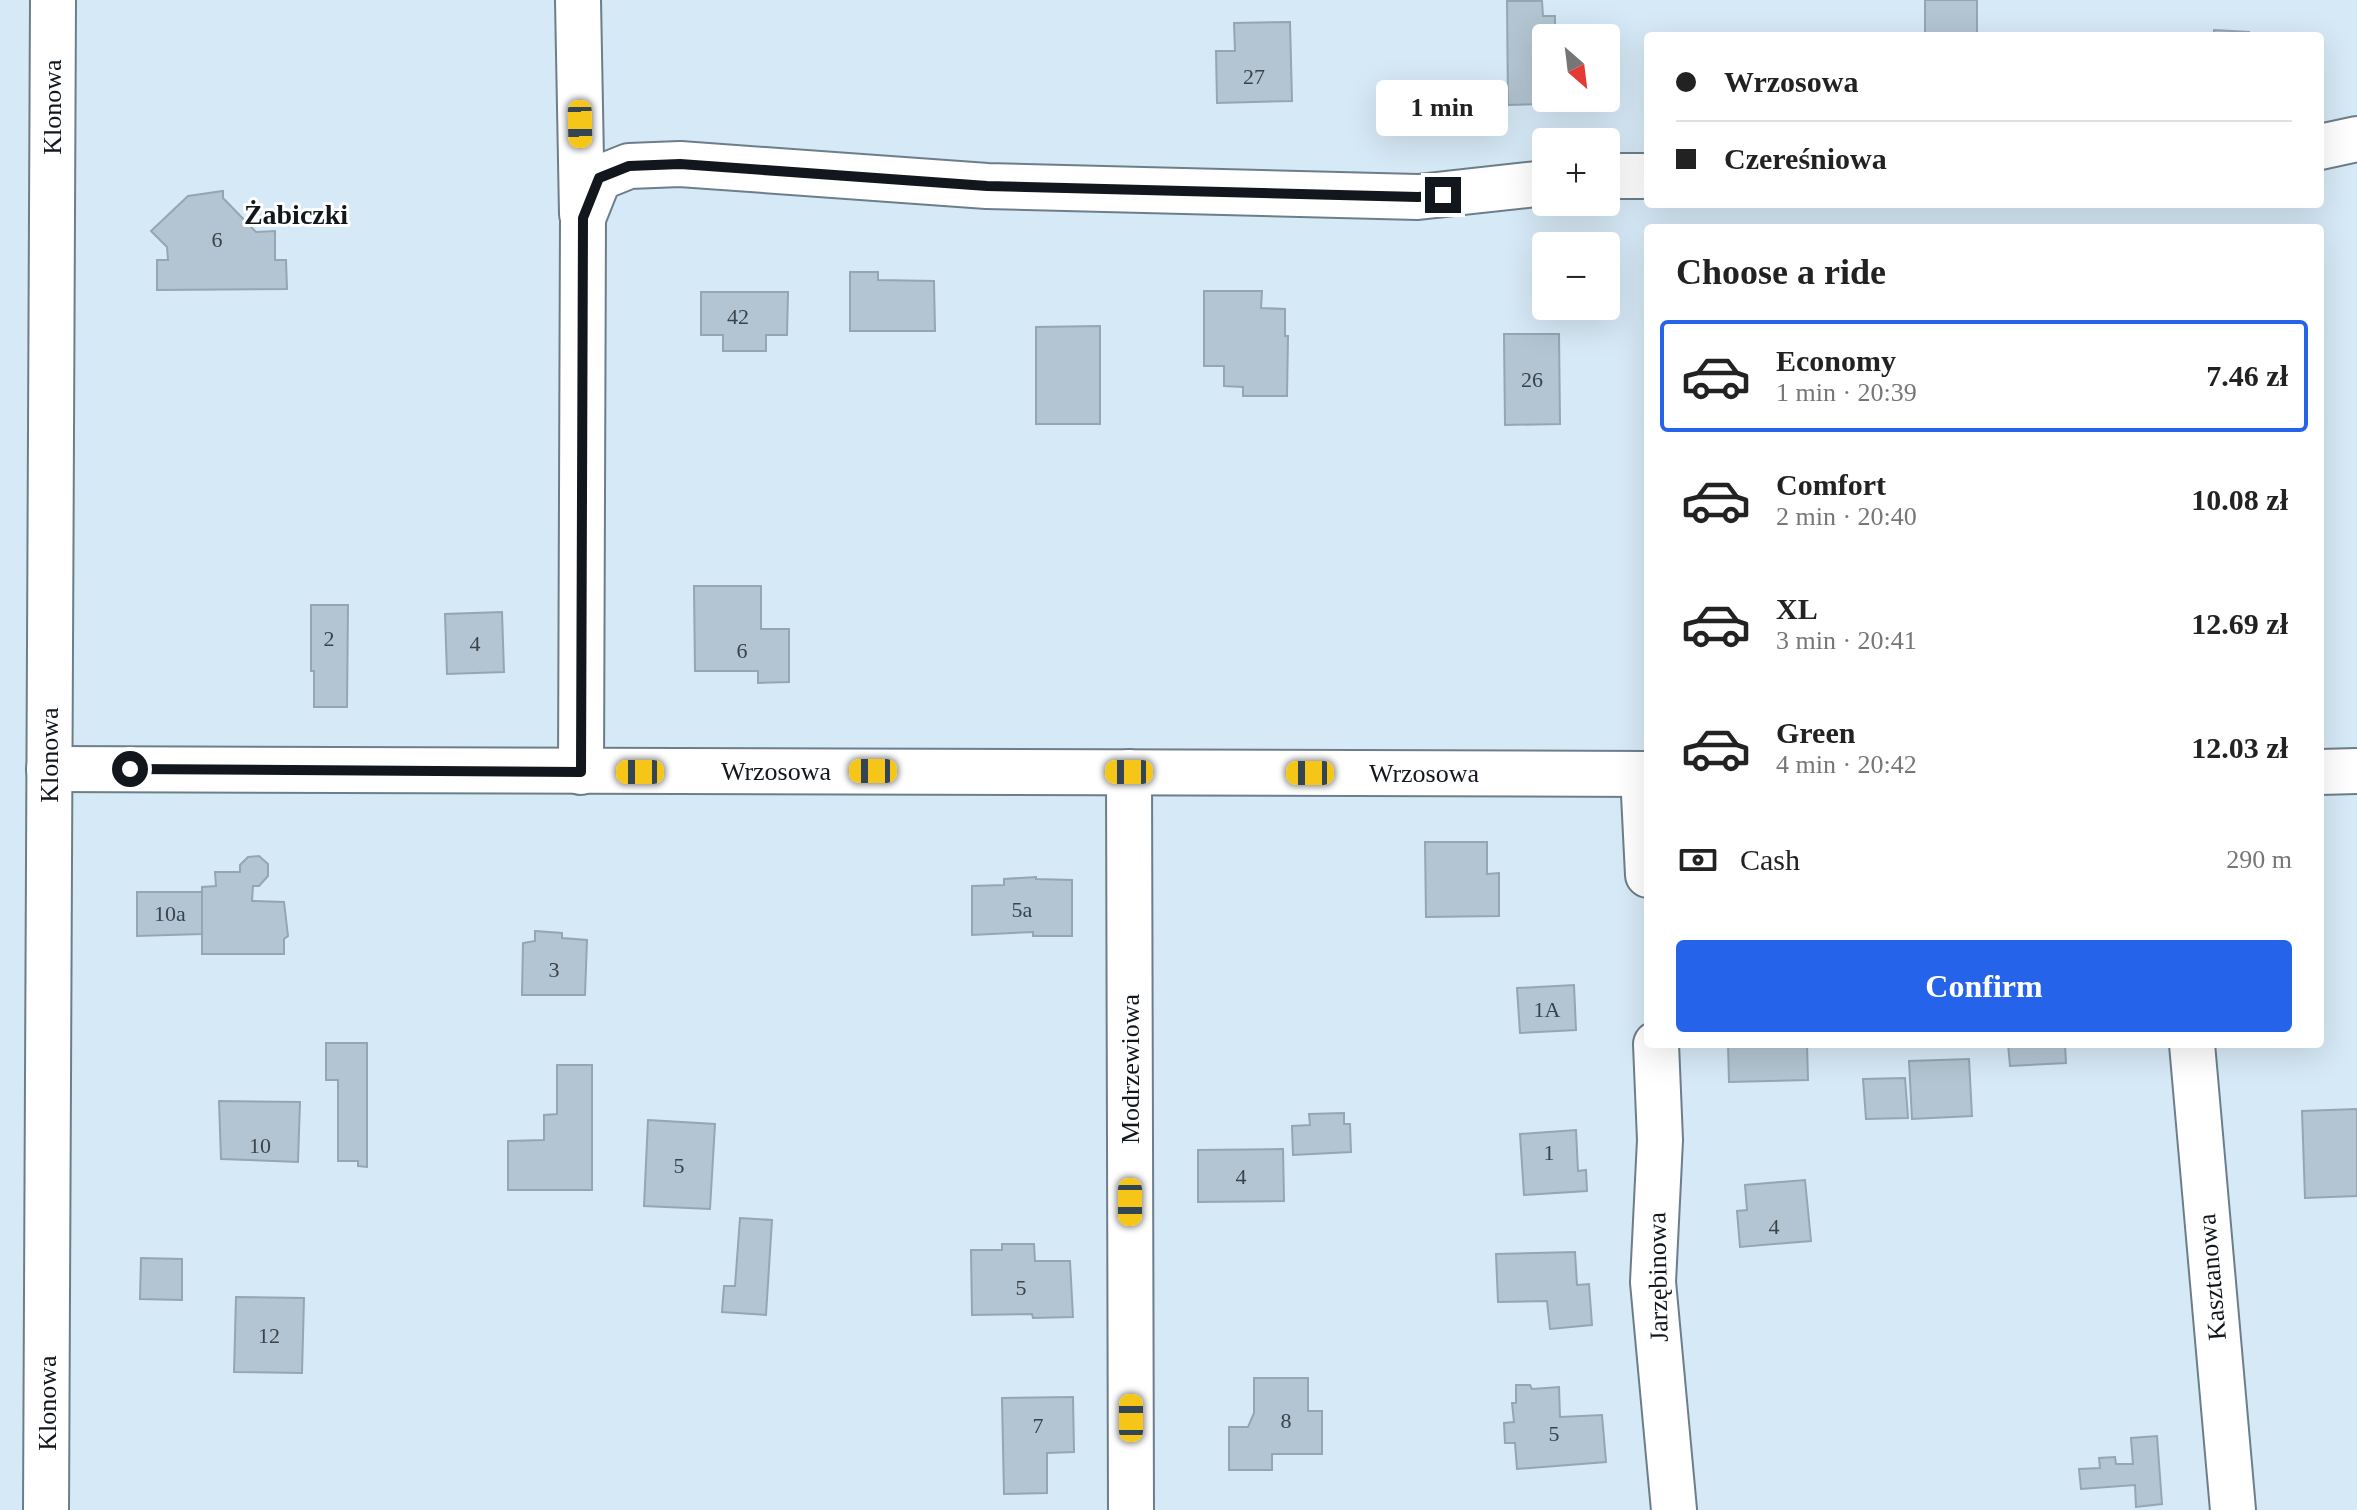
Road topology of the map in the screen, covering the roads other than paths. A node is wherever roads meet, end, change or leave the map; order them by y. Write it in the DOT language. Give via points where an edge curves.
graph roads {
  1 [pos="53,0"];
  2 [pos="578,0"];
  3 [pos="2357,139"];
  4 [pos="2324,146"];
  5 [pos="1620,176"];
  6 [pos="1644,176"];
  7 [pos="1532,185"];
  8 [pos="583,218"];
  9 [pos="49,769"];
  10 [pos="2357,771"];
  11 [pos="581,772"];
  12 [pos="1129,772"];
  13 [pos="2324,772"];
  14 [pos="1644,774"];
  15 [pos="1656,1048"];
  16 [pos="2192,1048"];
  17 [pos="46,1510"];
  18 [pos="1131,1510"];
  19 [pos="1674,1510"];
  20 [pos="2233,1510"];
  1 -- 9 [label="street, Klonowa"];
  2 -- 8 [label="street"];
  3 -- 4 [label="street"];
  5 -- 6 [label="street"];
  7 -- 8 [label="street" via="1418,197 987,186 680,164 629,166 599,178"];
  8 -- 11 [label="street"];
  9 -- 11 [label="street, Wrzosowa"];
  9 -- 17 [label="street, Klonowa"];
  10 -- 13 [label="street"];
  11 -- 12 [label="street, Wrzosowa"];
  12 -- 14 [label="street, Wrzosowa"];
  12 -- 18 [label="street, Modrzewiowa"];
  15 -- 19 [label="street, Jarzębinowa" via="1660,1140 1653,1282"];
  16 -- 20 [label="street, Kasztanowa"];
}
